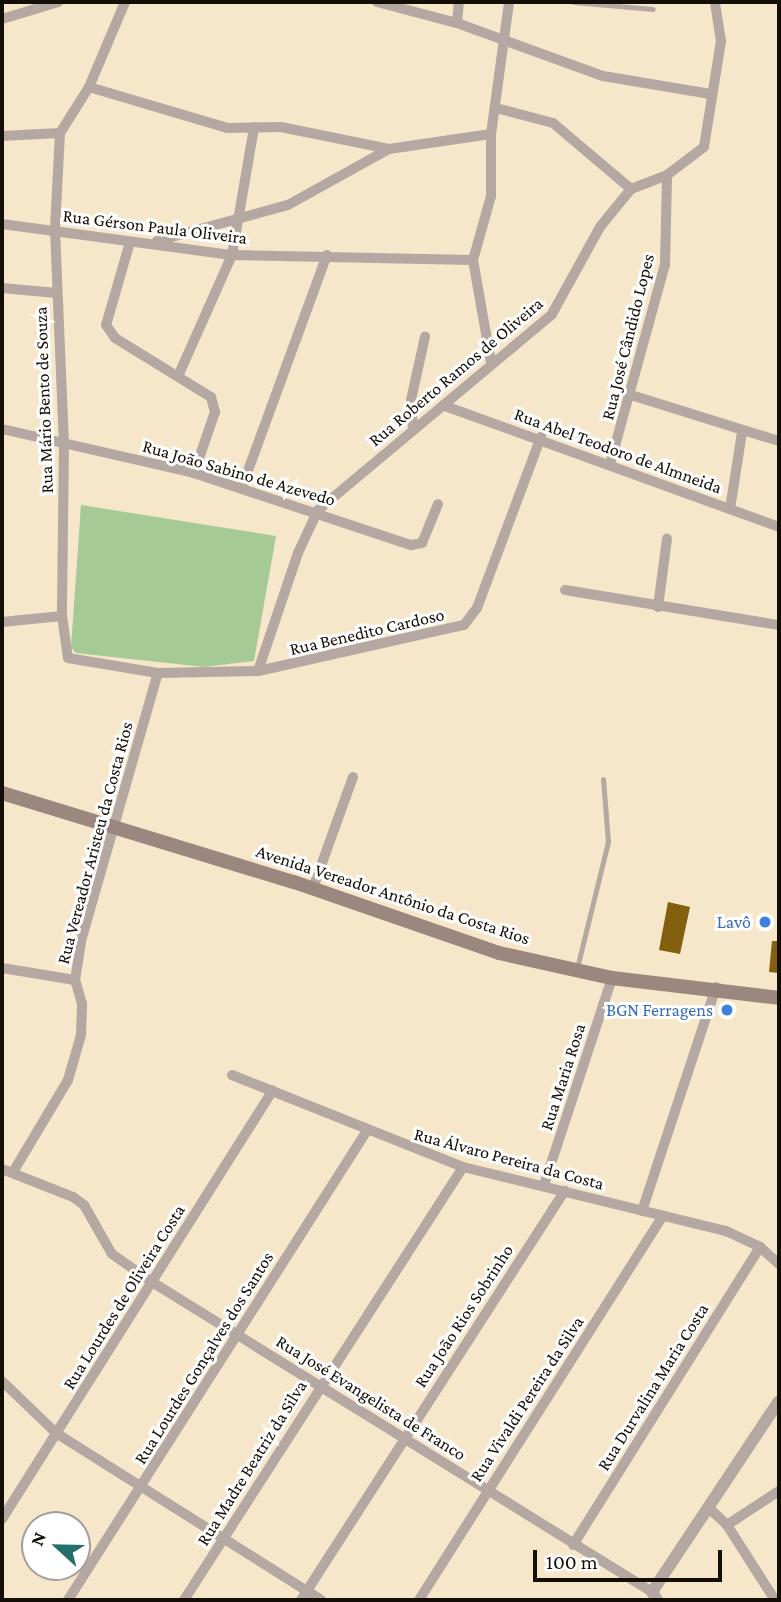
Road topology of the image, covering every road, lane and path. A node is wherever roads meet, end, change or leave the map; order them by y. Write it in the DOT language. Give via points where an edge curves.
graph roads {
  1 [pos="125,2"];
  2 [pos="377,2"];
  3 [pos="459,2"];
  4 [pos="509,2"];
  5 [pos="574,2"];
  6 [pos="715,2"];
  7 [pos="52,3"];
  8 [pos="653,9"];
  9 [pos="2,19"];
  10 [pos="457,23"];
  11 [pos="504,39"];
  12 [pos="89,87"];
  13 [pos="711,94"];
  14 [pos="496,108"];
  15 [pos="254,127"];
  16 [pos="60,133"];
  17 [pos="491,134"];
  18 [pos="2,136"];
  19 [pos="389,149"];
  20 [pos="667,175"];
  21 [pos="631,189"];
  22 [pos="239,215"];
  23 [pos="2,224"];
  24 [pos="55,230"];
  25 [pos="130,242"];
  26 [pos="152,242"];
  27 [pos="232,255"];
  28 [pos="327,256"];
  29 [pos="473,260"];
  30 [pos="2,288"];
  31 [pos="57,293"];
  32 [pos="425,337"];
  33 [pos="491,362"];
  34 [pos="179,374"];
  35 [pos="631,395"];
  36 [pos="445,406"];
  37 [pos="2,429"];
  38 [pos="413,429"];
  39 [pos="741,432"];
  40 [pos="541,437"];
  41 [pos="779,441"];
  42 [pos="64,444"];
  43 [pos="610,464"];
  44 [pos="194,473"];
  45 [pos="242,487"];
  46 [pos="438,504"];
  47 [pos="730,509"];
  48 [pos="318,510"];
  49 [pos="779,527"];
  50 [pos="667,539"];
  51 [pos="565,590"];
  52 [pos="658,607"];
  53 [pos="62,616"];
  54 [pos="2,621"];
  55 [pos="779,625"];
  56 [pos="73,660"];
  57 [pos="258,671"];
  58 [pos="158,673"];
  59 [pos="353,777"];
  60 [pos="603,779"];
  61 [pos="2,793"];
  62 [pos="116,825"];
  63 [pos="313,888"];
  64 [pos="2,968"];
  65 [pos="576,971"];
  66 [pos="612,978"];
  67 [pos="75,980"];
  68 [pos="716,986"];
  69 [pos="779,998"];
  70 [pos="232,1075"];
  71 [pos="272,1090"];
  72 [pos="366,1132"];
  73 [pos="463,1167"];
  74 [pos="2,1169"];
  75 [pos="13,1172"];
  76 [pos="544,1185"];
  77 [pos="565,1191"];
  78 [pos="642,1211"];
  79 [pos="663,1216"];
  80 [pos="760,1247"];
  81 [pos="779,1264"];
  82 [pos="152,1282"];
  83 [pos="236,1333"];
  84 [pos="2,1381"];
  85 [pos="318,1387"];
  86 [pos="777,1412"];
  87 [pos="56,1433"];
  88 [pos="402,1439"];
  89 [pos="142,1490"];
  90 [pos="779,1490"];
  91 [pos="486,1491"];
  92 [pos="711,1510"];
  93 [pos="2,1519"];
  94 [pos="727,1525"];
  95 [pos="223,1540"];
  96 [pos="573,1545"];
  97 [pos="304,1595"];
  98 [pos="655,1596"];
  99 [pos="68,1600"];
  100 [pos="184,1600"];
  101 [pos="321,1600"];
  102 [pos="418,1600"];
  103 [pos="775,1600"];
  1 -- 12 [label="street"];
  2 -- 10 [label="street"];
  3 -- 10 [label="street"];
  4 -- 11 [label="street"];
  5 -- 8 [label="lane"];
  6 -- 13 [label="street, Rua Roberto Ramos de Oliveira" via="721,41"];
  7 -- 9 [label="street"];
  10 -- 11 [label="street"];
  11 -- 13 [label="street" via="603,76"];
  11 -- 14 [label="street"];
  12 -- 15 [label="street" via="227,128"];
  12 -- 16 [label="street"];
  13 -- 20 [label="street, Rua Roberto Ramos de Oliveira" via="704,147"];
  14 -- 17 [label="street"];
  14 -- 21 [label="street" via="553,123"];
  15 -- 19 [label="street" via="333,135"];
  15 -- 22 [label="street"];
  16 -- 18 [label="street"];
  16 -- 24 [label="street, Rua Mário Bento de Souza"];
  17 -- 19 [label="street"];
  17 -- 29 [label="street" via="491,196"];
  19 -- 22 [label="street" via="310,195"];
  20 -- 21 [label="street, Rua Roberto Ramos de Oliveira"];
  20 -- 35 [label="street, Rua José Cândido Lopes" via="664,265"];
  21 -- 33 [label="street, Rua Roberto Ramos de Oliveira" via="600,227 552,314"];
  22 -- 26 [label="street"];
  22 -- 27 [label="street"];
  23 -- 24 [label="street, Rua Gérson Paula Oliveira"];
  24 -- 25 [label="street, Rua Gérson Paula Oliveira"];
  24 -- 31 [label="street, Rua Mário Bento de Souza"];
  25 -- 26 [label="street, Rua Gérson Paula Oliveira"];
  25 -- 34 [label="street" via="106,325 115,338"];
  26 -- 27 [label="street, Rua Gérson Paula Oliveira"];
  27 -- 28 [label="street, Rua Gérson Paula Oliveira"];
  27 -- 34 [label="street"];
  28 -- 29 [label="street, Rua Gérson Paula Oliveira"];
  28 -- 45 [label="street"];
  29 -- 33 [label="street"];
  30 -- 31 [label="street"];
  31 -- 42 [label="street, Rua Mário Bento de Souza"];
  32 -- 38 [label="street" via="411,400"];
  33 -- 36 [label="street, Rua Roberto Ramos de Oliveira"];
  34 -- 44 [label="street" via="215,404"];
  35 -- 39 [label="street"];
  35 -- 43 [label="street, Rua José Cândido Lopes"];
  36 -- 38 [label="street, Rua Roberto Ramos de Oliveira"];
  36 -- 40 [label="street, Rua Abel Teodoro de Almneida"];
  37 -- 42 [label="street, Rua João Sabino de Azevedo"];
  38 -- 48 [label="street, Rua Roberto Ramos de Oliveira"];
  39 -- 41 [label="street"];
  39 -- 47 [label="street"];
  40 -- 43 [label="street, Rua Abel Teodoro de Almneida"];
  40 -- 57 [label="street, Rua Benedito Cardoso" via="477,608 464,625"];
  42 -- 44 [label="street, Rua João Sabino de Azevedo"];
  42 -- 53 [label="street, Rua Mário Bento de Souza"];
  43 -- 47 [label="street, Rua Abel Teodoro de Almneida"];
  44 -- 45 [label="street, Rua João Sabino de Azevedo"];
  45 -- 48 [label="street, Rua João Sabino de Azevedo"];
  46 -- 48 [label="street, Rua João Sabino de Azevedo" via="417,546"];
  47 -- 49 [label="street, Rua Abel Teodoro de Almneida"];
  48 -- 57 [label="street, Rua Roberto Ramos de Oliveira"];
  50 -- 52 [label="street"];
  51 -- 52 [label="street"];
  52 -- 55 [label="street"];
  53 -- 54 [label="street"];
  53 -- 56 [label="street, Rua Mário Bento de Souza" via="63,651"];
  56 -- 58 [label="street, Rua Benedito Cardoso"];
  57 -- 58 [label="street, Rua Benedito Cardoso"];
  58 -- 62 [label="street, Rua Vereador Aristeu da Costa Rios"];
  59 -- 63 [label="street"];
  60 -- 65 [label="lane" via="608,842"];
  61 -- 62 [label="main road, Avenida Vereador Antônio da Costa Rios"];
  62 -- 63 [label="main road, Avenida Vereador Antônio da Costa Rios"];
  62 -- 67 [label="street, Rua Vereador Aristeu da Costa Rios"];
  63 -- 65 [label="main road, Avenida Vereador Antônio da Costa Rios" via="499,953"];
  64 -- 67 [label="street"];
  65 -- 66 [label="main road, Avenida Vereador Antônio da Costa Rios"];
  66 -- 68 [label="main road, Avenida Vereador Antônio da Costa Rios"];
  66 -- 76 [label="street, Rua Maria Rosa"];
  67 -- 75 [label="street, Rua Vereador Aristeu da Costa Rios" via="82,1004 81,1035 68,1080"];
  68 -- 69 [label="main road, Avenida Vereador Antônio da Costa Rios"];
  68 -- 78 [label="street"];
  70 -- 71 [label="street, Rua Álvaro Pereira da Costa"];
  71 -- 72 [label="street, Rua Álvaro Pereira da Costa"];
  71 -- 82 [label="street, Rua Lourdes de Oliveira Costa"];
  72 -- 73 [label="street, Rua Álvaro Pereira da Costa"];
  72 -- 83 [label="street, Rua Lourdes Gonçalves dos Santos"];
  73 -- 76 [label="street, Rua Álvaro Pereira da Costa"];
  73 -- 85 [label="street, Rua Madre Beatriz da Silva"];
  74 -- 75 [label="street"];
  75 -- 82 [label="street, Rua José Evangelista de Franco" via="85,1205 112,1254"];
  76 -- 77 [label="street, Rua Álvaro Pereira da Costa"];
  77 -- 78 [label="street, Rua Álvaro Pereira da Costa"];
  77 -- 88 [label="street, Rua João Rios Sobrinho"];
  78 -- 79 [label="street, Rua Álvaro Pereira da Costa"];
  79 -- 80 [label="street, Rua Álvaro Pereira da Costa" via="726,1231"];
  79 -- 91 [label="street, Rua Vivaldi Pereira da Silva"];
  80 -- 81 [label="street, Rua Álvaro Pereira da Costa"];
  80 -- 96 [label="street, Rua Durvalina Maria Costa"];
  82 -- 83 [label="street, Rua José Evangelista de Franco"];
  82 -- 87 [label="street, Rua Lourdes de Oliveira Costa"];
  83 -- 85 [label="street, Rua José Evangelista de Franco"];
  83 -- 89 [label="street, Rua Lourdes Gonçalves dos Santos"];
  84 -- 87 [label="street"];
  85 -- 88 [label="street, Rua José Evangelista de Franco"];
  85 -- 95 [label="street, Rua Madre Beatriz da Silva"];
  86 -- 92 [label="street"];
  87 -- 89 [label="street"];
  87 -- 93 [label="street, Rua Lourdes de Oliveira Costa"];
  88 -- 91 [label="street, Rua José Evangelista de Franco"];
  88 -- 97 [label="street, Rua João Rios Sobrinho"];
  89 -- 95 [label="street"];
  89 -- 99 [label="street, Rua Lourdes Gonçalves dos Santos"];
  90 -- 94 [label="street"];
  91 -- 96 [label="street, Rua José Evangelista de Franco"];
  91 -- 102 [label="street, Rua Vivaldi Pereira da Silva"];
  92 -- 94 [label="street"];
  92 -- 98 [label="street"];
  94 -- 103 [label="street"];
  95 -- 97 [label="street"];
  95 -- 100 [label="street, Rua Madre Beatriz da Silva"];
  96 -- 98 [label="street, Rua José Evangelista de Franco"];
  97 -- 101 [label="street"];
}
